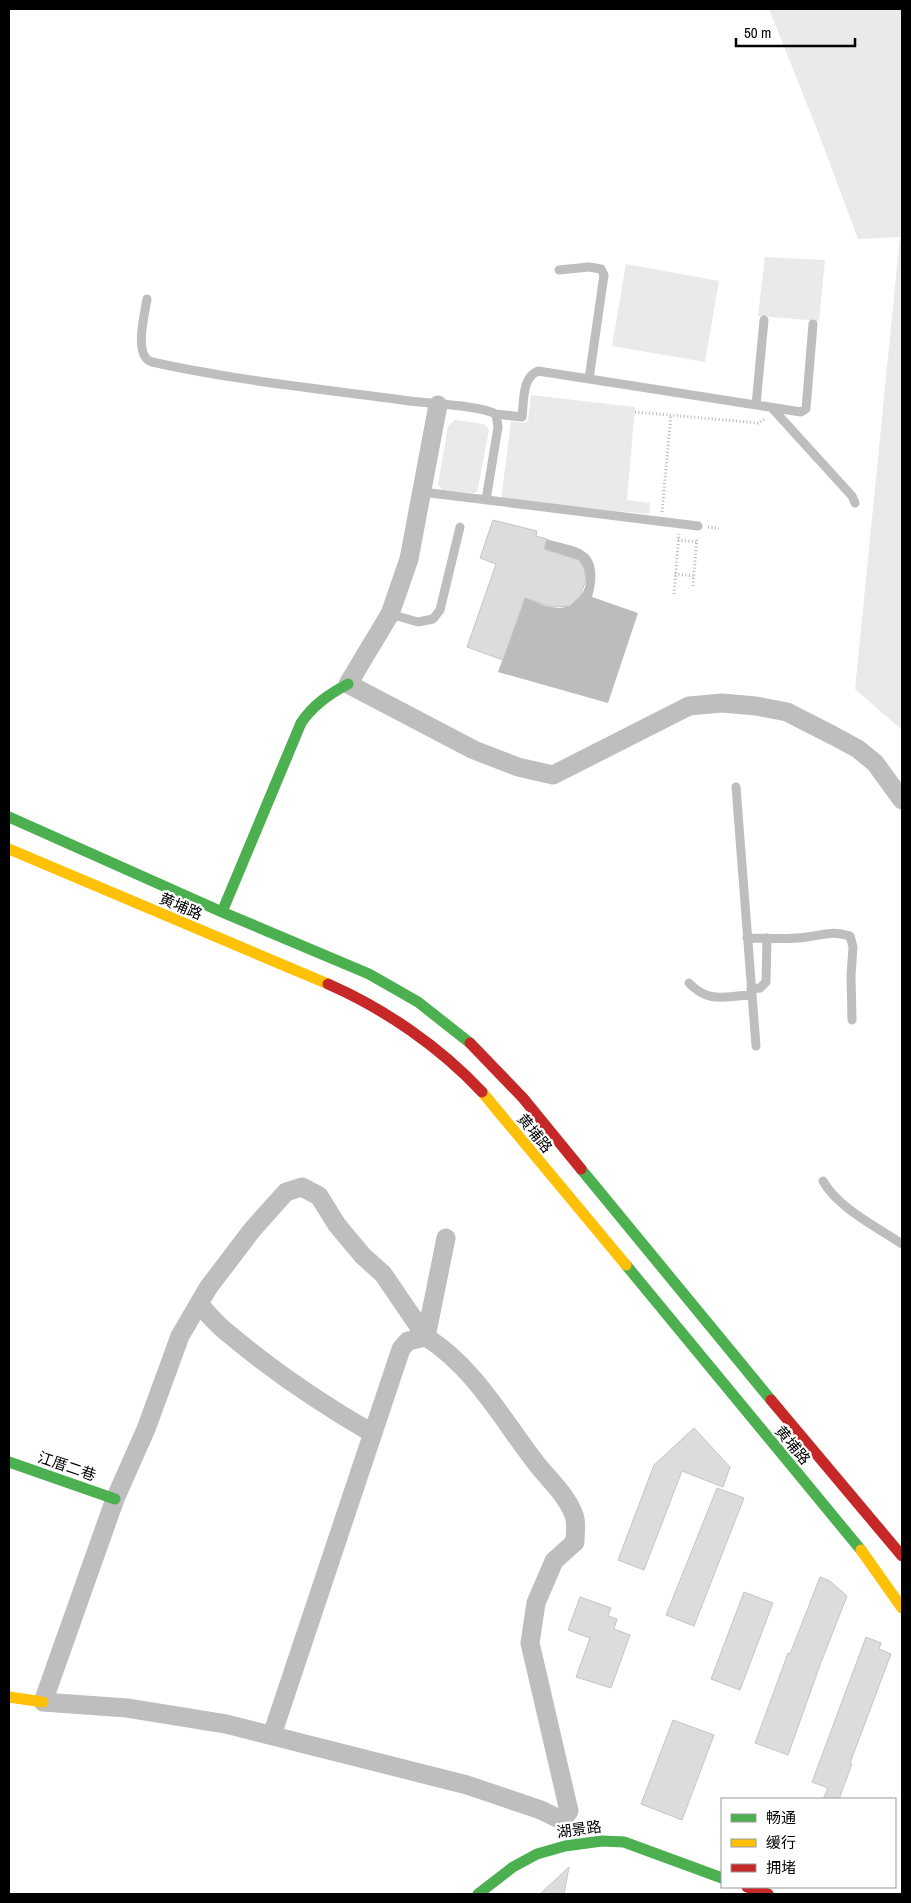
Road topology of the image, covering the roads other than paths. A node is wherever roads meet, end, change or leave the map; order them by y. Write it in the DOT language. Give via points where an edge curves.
graph roads {
  1 [pos="559,270"];
  2 [pos="147,299"];
  3 [pos="764,320"];
  4 [pos="813,324"];
  5 [pos="589,379"];
  6 [pos="438,405"];
  7 [pos="756,405"];
  8 [pos="774,409"];
  9 [pos="496,414"];
  10 [pos="422,492"];
  11 [pos="486,500"];
  12 [pos="855,503"];
  13 [pos="460,526"];
  14 [pos="698,526"];
  15 [pos="390,614"];
  16 [pos="348,684"];
  17 [pos="736,787"];
  18 [pos="902,800"];
  19 [pos="9,818"];
  20 [pos="9,849"];
  21 [pos="222,912"];
  22 [pos="747,938"];
  23 [pos="766,938"];
  24 [pos="689,983"];
  25 [pos="751,992"];
  26 [pos="852,1020"];
  27 [pos="756,1046"];
  28 [pos="823,1181"];
  29 [pos="446,1238"];
  30 [pos="902,1244"];
  31 [pos="199,1304"];
  32 [pos="426,1337"];
  33 [pos="372,1433"];
  34 [pos="9,1462"];
  35 [pos="115,1499"];
  36 [pos="902,1556"];
  37 [pos="902,1608"];
  38 [pos="9,1696"];
  39 [pos="43,1702"];
  40 [pos="272,1735"];
  41 [pos="721,1878"];
  42 [pos="750,1888"];
  43 [pos="478,1894"];
  44 [pos="768,1894"];
  1 -- 5 [label="lane" via="589,267 601,269 604,275"];
  2 -- 6 [label="lane" via="141,340 145,358 152,362 252,380"];
  3 -- 7 [label="lane"];
  4 -- 8 [label="lane" via="806,409 801,412"];
  5 -- 7 [label="lane"];
  5 -- 9 [label="lane" via="538,371 527,379 522,417"];
  6 -- 9 [label="lane" via="488,410"];
  6 -- 10 [label="street"];
  7 -- 8 [label="lane"];
  8 -- 12 [label="lane"];
  9 -- 11 [label="lane" via="498,427"];
  10 -- 11 [label="lane"];
  10 -- 15 [label="street" via="409,559"];
  11 -- 14 [label="lane"];
  13 -- 15 [label="lane" via="440,610 433,619 418,622"];
  15 -- 16 [label="street"];
  16 -- 18 [label="street" via="474,750 518,767 552,775 689,706 722,703 772,708 799,717 867,756 884,773"];
  16 -- 21 [label="main road" via="318,701 301,723"];
  17 -- 22 [label="lane"];
  19 -- 21 [label="main road, 黄埔路"];
  20 -- 37 [label="main road, 黄埔路" via="339,989 390,1016 438,1050 497,1109 856,1545"];
  21 -- 36 [label="main road, 黄埔路" via="394,987 464,1037 523,1098"];
  22 -- 23 [label="lane"];
  22 -- 25 [label="lane"];
  23 -- 25 [label="lane" via="766,982"];
  23 -- 26 [label="lane" via="838,932 850,936 854,947"];
  24 -- 25 [label="lane" via="703,995 711,997"];
  25 -- 27 [label="lane"];
  28 -- 30 [label="lane" via="842,1203"];
  29 -- 32 [label="street"];
  31 -- 32 [label="street" via="272,1207 286,1192 302,1187 319,1196 337,1225 382,1274"];
  31 -- 33 [label="street" via="227,1334 289,1380"];
  31 -- 35 [label="street" via="180,1336 146,1429"];
  32 -- 33 [label="street" via="408,1340 401,1349"];
  32 -- 40 [label="street" via="444,1348 484,1390 536,1464 567,1498 576,1518 574,1542 554,1561 536,1603 530,1643 569,1811 564,1818 557,1818 467,1785"];
  33 -- 40 [label="street"];
  34 -- 35 [label="main road, 江厝二巷"];
  35 -- 39 [label="street"];
  38 -- 39 [label="main road"];
  39 -- 40 [label="street" via="126,1708"];
  41 -- 43 [label="main road, 湖景路" via="632,1845 608,1840 542,1851 516,1864"];
  42 -- 44 [label="main road"];
}
